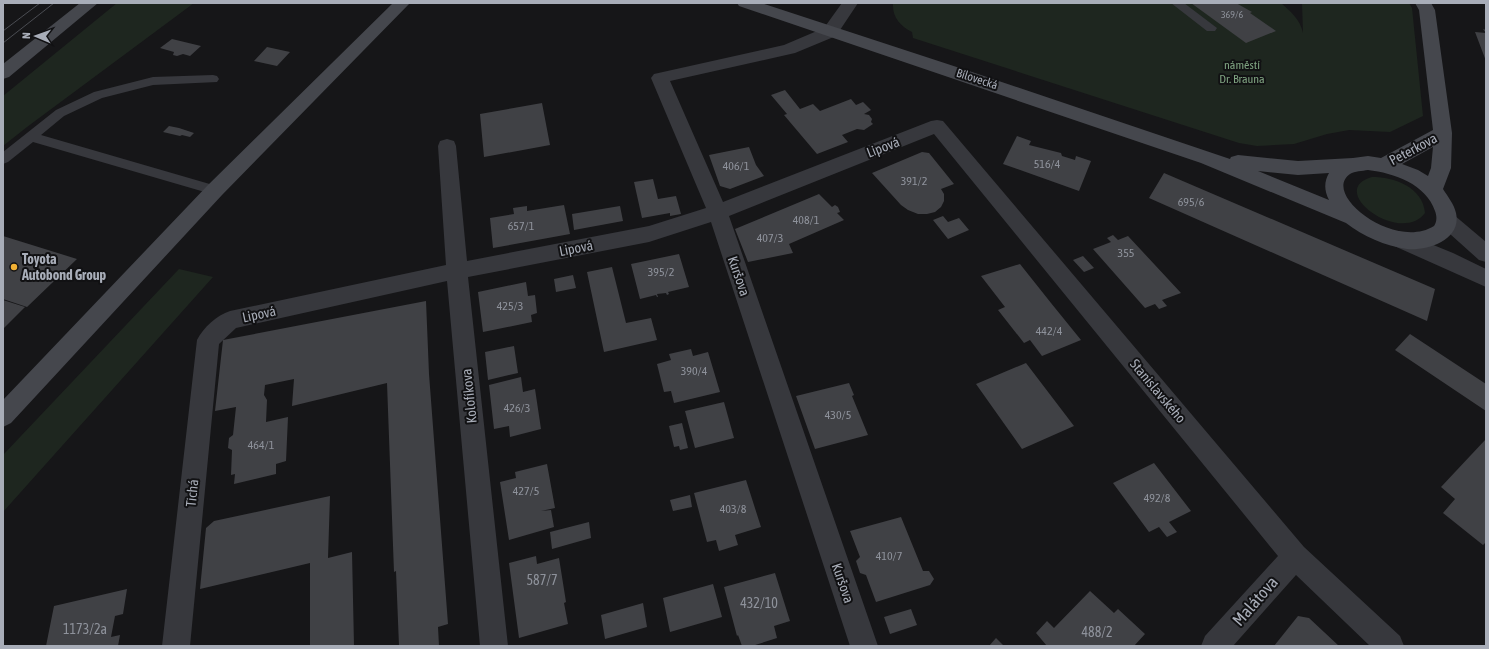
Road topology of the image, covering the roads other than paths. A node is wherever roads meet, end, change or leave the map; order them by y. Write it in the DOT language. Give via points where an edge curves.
graph roads {
  1 [pos="90,3"];
  2 [pos="402,3"];
  3 [pos="745,3"];
  4 [pos="850,3"];
  5 [pos="1176,3"];
  6 [pos="1427,5"];
  7 [pos="1211,28"];
  8 [pos="830,32"];
  9 [pos="3,73"];
  10 [pos="212,79"];
  11 [pos="937,126"];
  12 [pos="1443,133"];
  13 [pos="31,136"];
  14 [pos="448,146"];
  15 [pos="1208,158"];
  16 [pos="3,160"];
  17 [pos="1352,165"];
  18 [pos="1383,165"];
  19 [pos="216,190"];
  20 [pos="1433,190"];
  21 [pos="718,212"];
  22 [pos="1351,217"];
  23 [pos="1447,220"];
  24 [pos="1399,239"];
  25 [pos="1486,254"];
  26 [pos="457,271"];
  27 [pos="1486,279"];
  28 [pos="208,340"];
  29 [pos="3,416"];
  30 [pos="1295,556"];
  31 [pos="176,646"];
  32 [pos="494,646"];
  33 [pos="864,646"];
  34 [pos="1215,646"];
  35 [pos="1390,646"];
  1 -- 9 [label="street"];
  2 -- 19 [label="street"];
  3 -- 8 [label="street, Bílovecká"];
  4 -- 8 [label="street"];
  5 -- 7 [label="lane"];
  6 -- 12 [label="street"];
  8 -- 15 [label="street, Bílovecká" via="970,76"];
  8 -- 21 [label="street, Kuršova" via="789,49 660,78"];
  10 -- 13 [label="lane" via="153,81 98,95 60,113"];
  11 -- 21 [label="street, Lipová"];
  11 -- 30 [label="street, Stanislavského"];
  12 -- 18 [label="street, Peterkova"];
  12 -- 20 [label="street" via="1441,168"];
  13 -- 16 [label="lane"];
  13 -- 19 [label="lane"];
  14 -- 26 [label="street, Kolofíkova"];
  15 -- 17 [label="street" via="1298,168"];
  15 -- 22 [label="street"];
  17 -- 18 [label="street"];
  17 -- 22 [label="street" via="1338,174 1334,191 1339,203"];
  18 -- 20 [label="street" via="1417,178"];
  19 -- 29 [label="street"];
  20 -- 23 [label="street" via="1446,209"];
  21 -- 26 [label="street, Lipová" via="649,234"];
  21 -- 33 [label="street, Kuršova"];
  22 -- 24 [label="street" via="1366,227"];
  23 -- 24 [label="street" via="1441,232 1430,238 1416,241"];
  23 -- 25 [label="street"];
  24 -- 27 [label="street"];
  26 -- 28 [label="street, Lipová" via="230,320"];
  26 -- 32 [label="street, Kolofíkova"];
  28 -- 31 [label="street, Tichá"];
  30 -- 34 [label="street, Malátova"];
  30 -- 35 [label="street, Stanislavského"];
}
